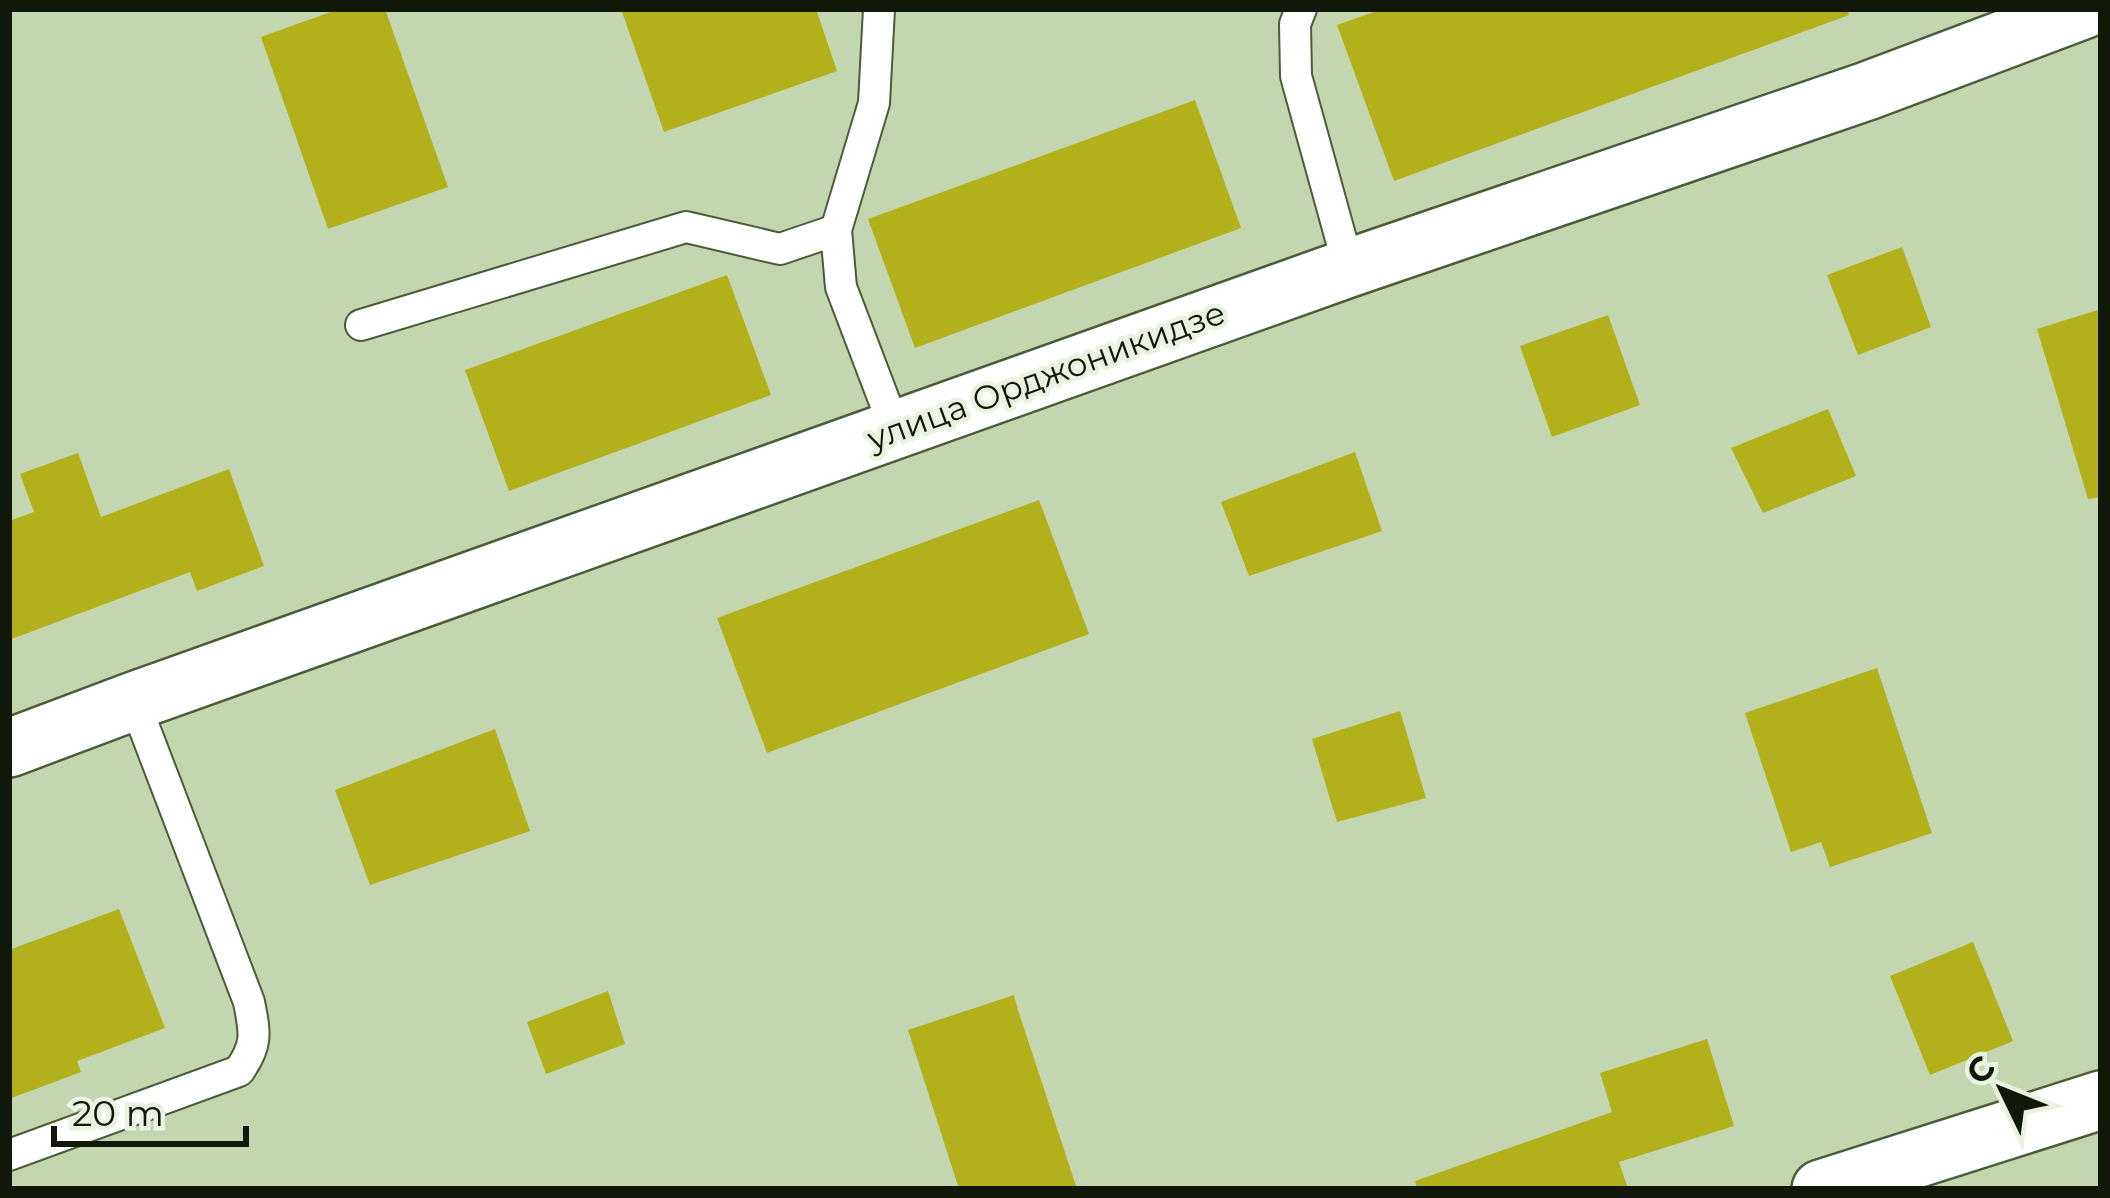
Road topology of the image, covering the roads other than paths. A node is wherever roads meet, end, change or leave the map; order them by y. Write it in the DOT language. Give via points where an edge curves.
graph roads {
  1 [pos="879,9"];
  2 [pos="1301,9"];
  3 [pos="2085,9"];
  4 [pos="836,230"];
  5 [pos="1349,268"];
  6 [pos="361,325"];
  7 [pos="895,429"];
  8 [pos="134,700"];
  9 [pos="9,748"];
  10 [pos="2101,1100"];
  11 [pos="9,1155"];
  12 [pos="1821,1189"];
  1 -- 4 [label="lane" via="874,103"];
  2 -- 5 [label="lane" via="1296,76"];
  3 -- 5 [label="street, улица Орджоникидзе"];
  4 -- 6 [label="lane" via="780,249 686,227"];
  4 -- 7 [label="lane" via="841,287"];
  5 -- 7 [label="street, улица Орджоникидзе"];
  7 -- 8 [label="street, улица Орджоникидзе"];
  8 -- 9 [label="street, улица Орджоникидзе"];
  8 -- 11 [label="lane" via="249,1001 253,1052 239,1071"];
  10 -- 12 [label="street"];
}
